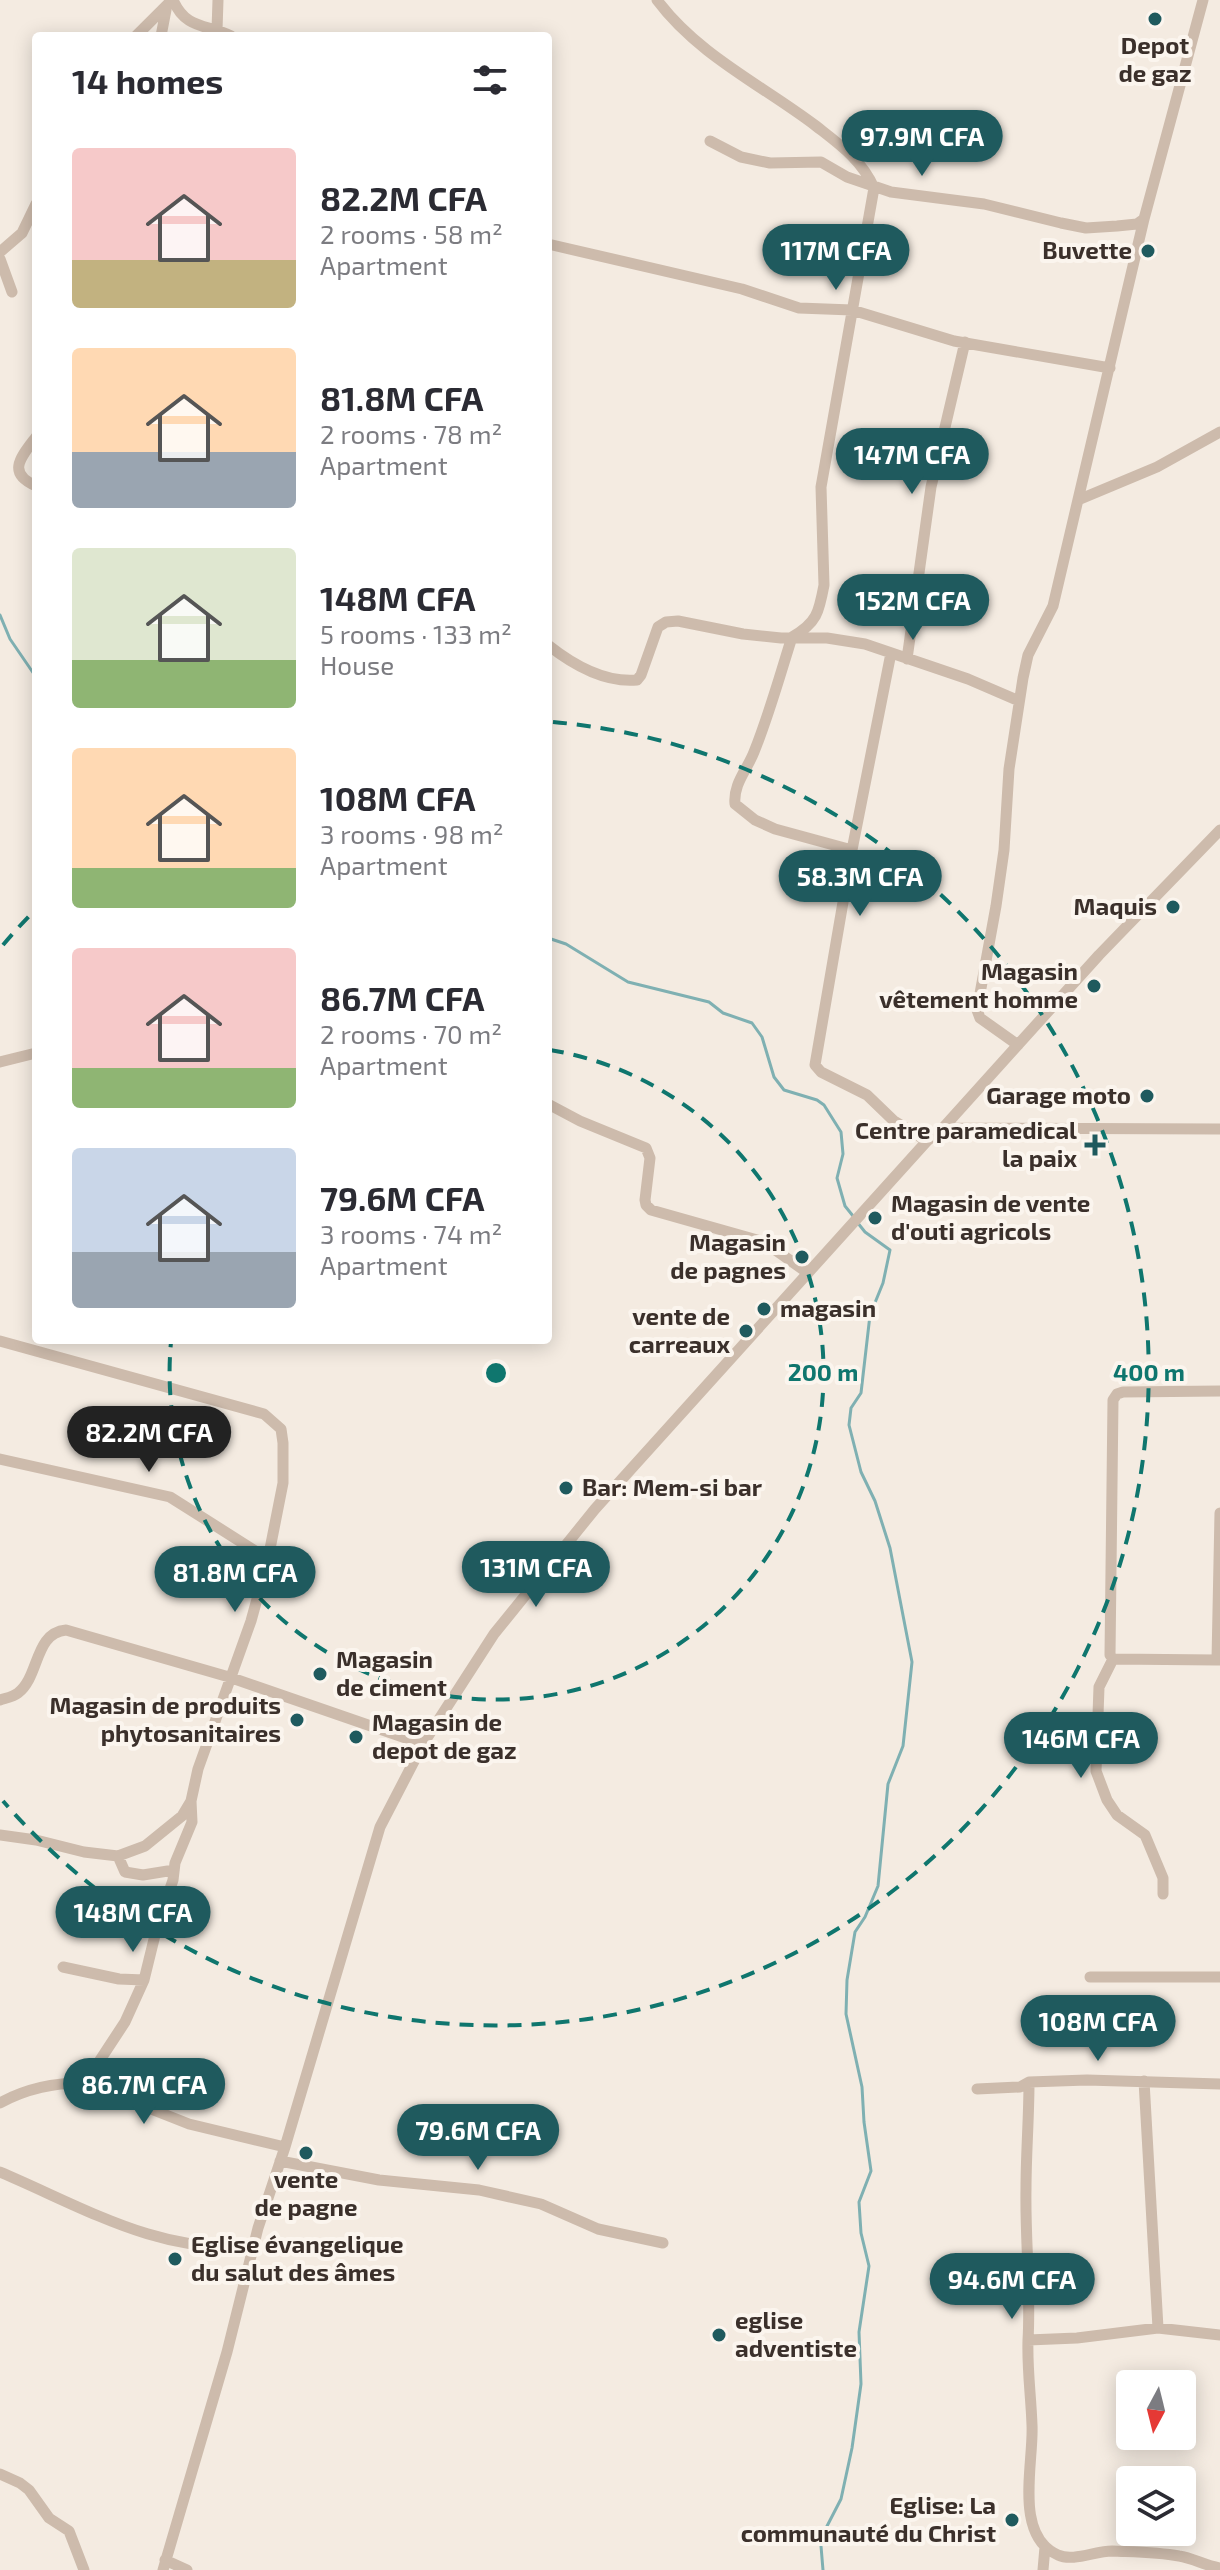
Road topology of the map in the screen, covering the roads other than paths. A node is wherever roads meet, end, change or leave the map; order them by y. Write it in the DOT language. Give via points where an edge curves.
graph roads {
  1 [pos="218,0"];
  2 [pos="657,0"];
  3 [pos="1203,0"];
  4 [pos="171,3"];
  5 [pos="217,30"];
  6 [pos="140,32"];
  7 [pos="162,32"];
  8 [pos="222,32"];
  9 [pos="710,141"];
  10 [pos="874,188"];
  11 [pos="32,215"];
  12 [pos="1144,219"];
  13 [pos="552,245"];
  14 [pos="0,252"];
  15 [pos="0,259"];
  16 [pos="12,292"];
  17 [pos="852,310"];
  18 [pos="965,342"];
  19 [pos="1110,368"];
  20 [pos="1220,432"];
  21 [pos="32,443"];
  22 [pos="32,484"];
  23 [pos="1078,500"];
  24 [pos="792,637"];
  25 [pos="552,648"];
  26 [pos="891,653"];
  27 [pos="907,659"];
  28 [pos="1019,701"];
  29 [pos="1220,830"];
  30 [pos="852,850"];
  31 [pos="1018,1045"];
  32 [pos="32,1054"];
  33 [pos="0,1062"];
  34 [pos="552,1106"];
  35 [pos="943,1128"];
  36 [pos="1220,1129"];
  37 [pos="927,1141"];
  38 [pos="808,1273"];
  39 [pos="0,1341"];
  40 [pos="1220,1391"];
  41 [pos="0,1459"];
  42 [pos="1220,1513"];
  43 [pos="268,1559"];
  44 [pos="1113,1659"];
  45 [pos="1219,1660"];
  46 [pos="229,1677"];
  47 [pos="0,1700"];
  48 [pos="423,1744"];
  49 [pos="191,1801"];
  50 [pos="172,1827"];
  51 [pos="0,1835"];
  52 [pos="188,1835"];
  53 [pos="118,1856"];
  54 [pos="174,1870"];
  55 [pos="1163,1894"];
  56 [pos="63,1967"];
  57 [pos="1090,1977"];
  58 [pos="1220,1977"];
  59 [pos="144,1980"];
  60 [pos="1144,2081"];
  61 [pos="1029,2082"];
  62 [pos="85,2083"];
  63 [pos="1220,2084"];
  64 [pos="977,2089"];
  65 [pos="0,2103"];
  66 [pos="285,2147"];
  67 [pos="280,2161"];
  68 [pos="0,2172"];
  69 [pos="663,2243"];
  70 [pos="253,2246"];
  71 [pos="1158,2328"];
  72 [pos="1220,2335"];
  73 [pos="1028,2340"];
  74 [pos="0,2474"];
  75 [pos="1045,2547"];
  76 [pos="164,2565"];
  77 [pos="1220,2568"];
  78 [pos="84,2570"];
  79 [pos="187,2570"];
  80 [pos="1043,2570"];
  1 -- 5 [label="street"];
  2 -- 10 [label="street" via="679,27 718,59 854,157"];
  3 -- 12 [label="street"];
  4 -- 5 [label="street" via="194,25"];
  4 -- 6 [label="street"];
  4 -- 7 [label="street"];
  5 -- 8 [label="street"];
  9 -- 10 [label="street" via="741,157 770,163 821,162"];
  10 -- 12 [label="street" via="984,204 1086,228"];
  10 -- 17 [label="street"];
  11 -- 14 [label="street" via="22,233"];
  12 -- 19 [label="street"];
  13 -- 17 [label="street" via="742,289 799,308"];
  15 -- 16 [label="street"];
  17 -- 18 [label="street"];
  17 -- 24 [label="street" via="821,487 824,585 816,617"];
  18 -- 19 [label="street"];
  18 -- 27 [label="street" via="931,487"];
  19 -- 23 [label="street"];
  20 -- 23 [label="street" via="1150,470"];
  21 -- 22 [label="street" via="18,463 22,480"];
  23 -- 28 [label="street" via="1053,606 1028,655"];
  24 -- 25 [label="street" via="666,622 658,627 641,675 628,681 578,667"];
  24 -- 26 [label="street" via="844,640"];
  24 -- 30 [label="street" via="755,751 735,786 735,804 775,829"];
  26 -- 27 [label="street"];
  26 -- 30 [label="street"];
  27 -- 28 [label="street"];
  28 -- 31 [label="street" via="1004,850 977,1010 980,1018"];
  29 -- 31 [label="street"];
  30 -- 37 [label="street" via="815,1065 867,1095 894,1121"];
  31 -- 35 [label="street"];
  32 -- 33 [label="street"];
  34 -- 38 [label="street" via="646,1148 650,1158 645,1200 651,1210 764,1242"];
  35 -- 36 [label="street"];
  35 -- 37 [label="street"];
  37 -- 38 [label="street"];
  38 -- 48 [label="street" via="595,1509 494,1634"];
  39 -- 43 [label="street" via="264,1414 281,1429 283,1443 283,1483"];
  40 -- 44 [label="street" via="1123,1392 1113,1400"];
  41 -- 43 [label="street" via="170,1497"];
  42 -- 45 [label="street"];
  43 -- 46 [label="street"];
  44 -- 45 [label="street"];
  44 -- 55 [label="street" via="1099,1687 1096,1771 1117,1815 1145,1835 1163,1878"];
  46 -- 47 [label="street" via="66,1630 54,1631 27,1684"];
  46 -- 48 [label="street"];
  46 -- 49 [label="street"];
  48 -- 66 [label="street" via="380,1827"];
  49 -- 50 [label="street"];
  49 -- 52 [label="street"];
  50 -- 52 [label="street"];
  50 -- 53 [label="street"];
  51 -- 53 [label="street"];
  52 -- 54 [label="street"];
  53 -- 54 [label="street" via="128,1874"];
  54 -- 59 [label="street"];
  56 -- 59 [label="street"];
  57 -- 58 [label="street"];
  59 -- 62 [label="street" via="125,2022"];
  60 -- 61 [label="street"];
  60 -- 63 [label="street"];
  60 -- 71 [label="street"];
  61 -- 64 [label="street"];
  61 -- 73 [label="street"];
  62 -- 65 [label="street" via="35,2089"];
  62 -- 66 [label="street" via="189,2124"];
  66 -- 67 [label="street"];
  67 -- 69 [label="street" via="379,2180 479,2190 541,2204 598,2229"];
  67 -- 70 [label="street"];
  68 -- 70 [label="street" via="153,2236 208,2248"];
  70 -- 76 [label="street"];
  71 -- 72 [label="street"];
  71 -- 73 [label="street"];
  73 -- 75 [label="street" via="1033,2427 1029,2508"];
  74 -- 78 [label="street" via="29,2490 49,2518 69,2531"];
  75 -- 77 [label="street" via="1067,2557 1105,2551 1183,2556"];
  75 -- 80 [label="street"];
  76 -- 79 [label="street"];
}
